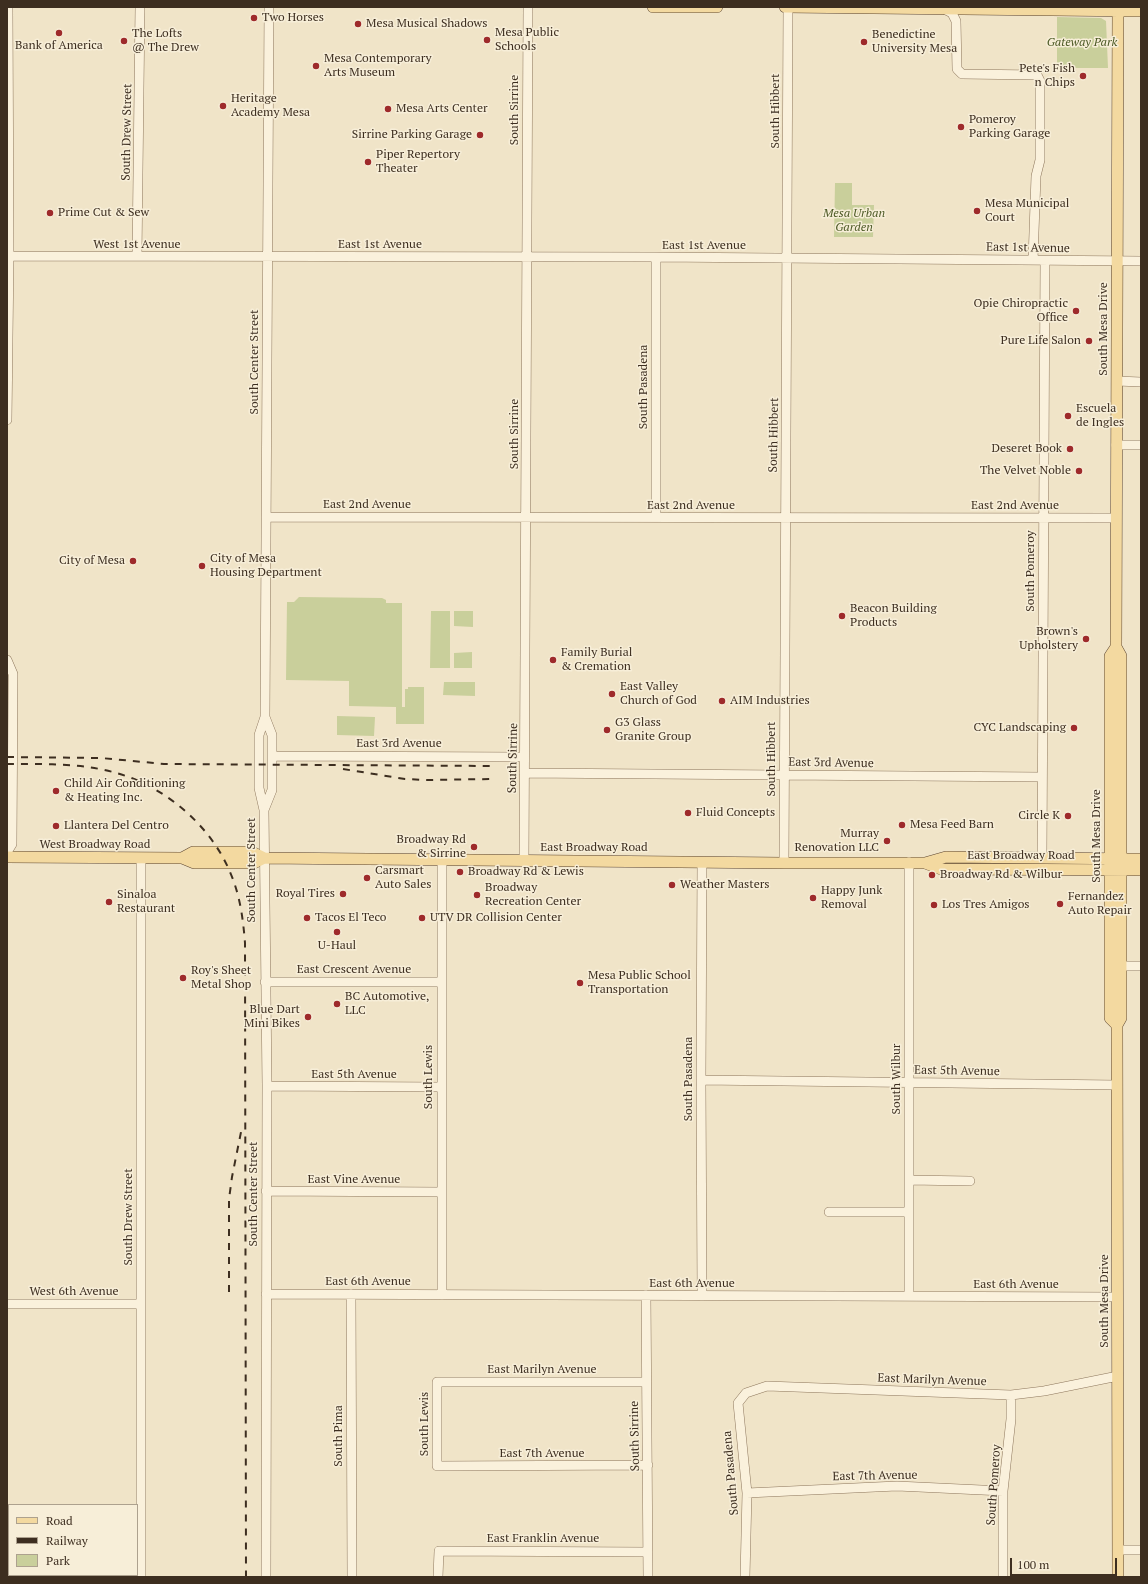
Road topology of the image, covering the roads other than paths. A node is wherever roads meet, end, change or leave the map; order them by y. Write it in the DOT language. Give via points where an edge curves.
graph roads {
  1 [pos="8,7"];
  2 [pos="140,7"];
  3 [pos="269,7"];
  4 [pos="528,7"];
  5 [pos="653,7"];
  6 [pos="717,7"];
  7 [pos="785,7"];
  8 [pos="788,7"];
  9 [pos="944,9"];
  10 [pos="970,9"];
  11 [pos="1118,9"];
  12 [pos="1141,11"];
  13 [pos="956,21"];
  14 [pos="8,256"];
  15 [pos="137,256"];
  16 [pos="267,257"];
  17 [pos="656,257"];
  18 [pos="527,258"];
  19 [pos="787,258"];
  20 [pos="1033,260"];
  21 [pos="1044,260"];
  22 [pos="1117,261"];
  23 [pos="1141,262"];
  24 [pos="1117,381"];
  25 [pos="1141,382"];
  26 [pos="7,420"];
  27 [pos="1116,445"];
  28 [pos="1141,445"];
  29 [pos="266,517"];
  30 [pos="526,517"];
  31 [pos="656,517"];
  32 [pos="785,518"];
  33 [pos="1043,518"];
  34 [pos="1116,518"];
  35 [pos="1116,647"];
  36 [pos="7,660"];
  37 [pos="265,717"];
  38 [pos="273,756"];
  39 [pos="524,757"];
  40 [pos="524,773"];
  41 [pos="784,774"];
  42 [pos="1042,776"];
  43 [pos="264,810"];
  44 [pos="7,852"];
  45 [pos="7,858"];
  46 [pos="141,858"];
  47 [pos="264,858"];
  48 [pos="1042,858"];
  49 [pos="1141,859"];
  50 [pos="442,860"];
  51 [pos="524,861"];
  52 [pos="702,862"];
  53 [pos="909,862"];
  54 [pos="784,863"];
  55 [pos="925,863"];
  56 [pos="1110,864"];
  57 [pos="1121,864"];
  58 [pos="1141,870"];
  59 [pos="1121,966"];
  60 [pos="1141,966"];
  61 [pos="265,982"];
  62 [pos="442,982"];
  63 [pos="1117,1025"];
  64 [pos="701,1080"];
  65 [pos="909,1082"];
  66 [pos="1117,1084"];
  67 [pos="267,1086"];
  68 [pos="441,1087"];
  69 [pos="909,1180"];
  70 [pos="970,1181"];
  71 [pos="266,1191"];
  72 [pos="442,1192"];
  73 [pos="829,1212"];
  74 [pos="909,1212"];
  75 [pos="266,1294"];
  76 [pos="351,1294"];
  77 [pos="442,1295"];
  78 [pos="646,1296"];
  79 [pos="702,1296"];
  80 [pos="909,1296"];
  81 [pos="1118,1297"];
  82 [pos="7,1304"];
  83 [pos="141,1304"];
  84 [pos="1118,1376"];
  85 [pos="437,1382"];
  86 [pos="646,1382"];
  87 [pos="746,1393"];
  88 [pos="1011,1395"];
  89 [pos="437,1466"];
  90 [pos="648,1466"];
  91 [pos="1003,1491"];
  92 [pos="747,1493"];
  93 [pos="1118,1550"];
  94 [pos="1141,1550"];
  95 [pos="648,1552"];
  96 [pos="141,1577"];
  97 [pos="266,1577"];
  98 [pos="352,1577"];
  99 [pos="438,1577"];
  100 [pos="648,1577"];
  101 [pos="745,1577"];
  102 [pos="1003,1577"];
  103 [pos="1118,1577"];
  1 -- 14 [label="street"];
  2 -- 15 [label="street, South Drew Street"];
  3 -- 16 [label="street, South Center Street"];
  4 -- 18 [label="street, South Sirrine"];
  5 -- 6 [label="main road"];
  7 -- 8 [label="main road"];
  8 -- 9 [label="main road"];
  8 -- 19 [label="street, South Hibbert"];
  9 -- 10 [label="main road"];
  9 -- 13 [label="street" via="952,13"];
  10 -- 11 [label="main road"];
  10 -- 13 [label="street" via="961,13"];
  11 -- 12 [label="main road"];
  11 -- 22 [label="main road, South Mesa Drive"];
  13 -- 20 [label="street" via="957,69 962,74 1037,75 1040,81 1040,160 1036,176"];
  14 -- 15 [label="street, West 1st Avenue"];
  14 -- 26 [label="street"];
  15 -- 16 [label="street, West 1st Avenue"];
  16 -- 18 [label="street, East 1st Avenue"];
  16 -- 29 [label="street, South Center Street"];
  17 -- 18 [label="street, East 1st Avenue"];
  17 -- 19 [label="street, East 1st Avenue"];
  17 -- 31 [label="street, South Pasadena"];
  18 -- 30 [label="street, South Sirrine"];
  19 -- 20 [label="street, East 1st Avenue"];
  19 -- 32 [label="street, South Hibbert"];
  20 -- 21 [label="street, East 1st Avenue"];
  21 -- 22 [label="street, East 1st Avenue"];
  21 -- 33 [label="street, South Pomeroy"];
  22 -- 23 [label="street, East 1st Avenue"];
  22 -- 24 [label="main road, South Mesa Drive"];
  24 -- 25 [label="street"];
  24 -- 27 [label="main road, South Mesa Drive"];
  27 -- 28 [label="street"];
  27 -- 34 [label="main road, South Mesa Drive"];
  29 -- 30 [label="street, East 2nd Avenue"];
  29 -- 37 [label="street, South Center Street"];
  30 -- 31 [label="street, East 2nd Avenue"];
  30 -- 39 [label="street, South Sirrine"];
  31 -- 32 [label="street, East 2nd Avenue"];
  32 -- 33 [label="street, East 2nd Avenue"];
  32 -- 41 [label="street, South Hibbert"];
  33 -- 34 [label="street, East 2nd Avenue"];
  33 -- 42 [label="street, South Pomeroy"];
  34 -- 35 [label="main road, South Mesa Drive"];
  35 -- 56 [label="main road, South Mesa Drive" via="1110,656"];
  35 -- 57 [label="main road, South Mesa Drive" via="1121,656"];
  36 -- 44 [label="street" via="13,674 13,711 12,844"];
  37 -- 38 [label="street, South Center Street" via="272,735"];
  37 -- 43 [label="street, South Center Street" via="259,735 259,788"];
  38 -- 39 [label="street, East 3rd Avenue"];
  38 -- 43 [label="street, South Center Street" via="272,790"];
  39 -- 40 [label="street, South Sirrine"];
  40 -- 41 [label="street, East 3rd Avenue"];
  40 -- 51 [label="street, South Sirrine"];
  41 -- 42 [label="street, East 3rd Avenue"];
  41 -- 54 [label="street, South Hibbert"];
  42 -- 48 [label="street, South Pomeroy"];
  43 -- 47 [label="street, South Center Street"];
  45 -- 46 [label="main road, West Broadway Road"];
  46 -- 47 [label="main road, West Broadway Road" via="182,858 193,852 252,852"];
  46 -- 83 [label="street, South Drew Street"];
  47 -- 50 [label="main road, East Broadway Road"];
  47 -- 61 [label="street, South Center Street"];
  48 -- 55 [label="main road, East Broadway Road" via="946,857"];
  48 -- 56 [label="main road, East Broadway Road"];
  49 -- 57 [label="main road, East Broadway Road"];
  50 -- 51 [label="main road, East Broadway Road"];
  50 -- 62 [label="street, South Lewis"];
  51 -- 52 [label="main road, East Broadway Road"];
  52 -- 54 [label="main road, East Broadway Road"];
  52 -- 64 [label="street, South Pasadena"];
  53 -- 54 [label="main road, East Broadway Road"];
  53 -- 55 [label="main road, East Broadway Road"];
  53 -- 65 [label="street, South Wilbur"];
  55 -- 56 [label="main road, East Broadway Road" via="941,869"];
  56 -- 57 [label="main road, East Broadway Road"];
  56 -- 63 [label="main road, South Mesa Drive" via="1110,1018"];
  57 -- 58 [label="main road, East Broadway Road"];
  57 -- 59 [label="main road, South Mesa Drive"];
  59 -- 60 [label="street"];
  59 -- 63 [label="main road, South Mesa Drive" via="1121,1018"];
  61 -- 62 [label="street, East Crescent Avenue"];
  61 -- 67 [label="street, South Center Street"];
  62 -- 68 [label="street, South Lewis"];
  63 -- 66 [label="main road, South Mesa Drive"];
  64 -- 65 [label="street, East 5th Avenue"];
  64 -- 79 [label="street, South Pasadena"];
  65 -- 66 [label="street, East 5th Avenue"];
  65 -- 69 [label="street, South Wilbur"];
  66 -- 81 [label="main road, South Mesa Drive"];
  67 -- 68 [label="street, East 5th Avenue"];
  67 -- 71 [label="street, South Center Street"];
  68 -- 72 [label="street, South Lewis"];
  69 -- 70 [label="street"];
  69 -- 74 [label="street, South Wilbur"];
  71 -- 72 [label="street, East Vine Avenue"];
  71 -- 75 [label="street, South Center Street"];
  72 -- 77 [label="street, South Lewis"];
  73 -- 74 [label="street"];
  74 -- 80 [label="street, South Wilbur"];
  75 -- 76 [label="street, East 6th Avenue"];
  75 -- 97 [label="street, South Center Street"];
  76 -- 77 [label="street, East 6th Avenue"];
  76 -- 98 [label="street, South Pima"];
  77 -- 78 [label="street, East 6th Avenue"];
  78 -- 79 [label="street, East 6th Avenue"];
  78 -- 86 [label="street, South Sirrine"];
  79 -- 80 [label="street, East 6th Avenue"];
  80 -- 81 [label="street, East 6th Avenue"];
  81 -- 84 [label="main road, South Mesa Drive"];
  82 -- 83 [label="street, West 6th Avenue"];
  83 -- 96 [label="street, South Drew Street"];
  84 -- 88 [label="street, East Marilyn Avenue"];
  84 -- 93 [label="main road, South Mesa Drive"];
  85 -- 86 [label="street, East Marilyn Avenue"];
  85 -- 89 [label="street, South Lewis"];
  86 -- 90 [label="street, South Sirrine"];
  87 -- 88 [label="street, East Marilyn Avenue" via="767,1386"];
  87 -- 92 [label="street, South Pasadena" via="738,1403"];
  88 -- 91 [label="street, South Pomeroy"];
  89 -- 90 [label="street, East 7th Avenue"];
  90 -- 95 [label="street, South Sirrine"];
  91 -- 92 [label="street, East 7th Avenue" via="897,1486"];
  91 -- 102 [label="street, South Pomeroy"];
  92 -- 101 [label="street, South Pasadena"];
  93 -- 94 [label="street"];
  93 -- 103 [label="main road, South Mesa Drive"];
  95 -- 99 [label="street, East Franklin Avenue" via="439,1551"];
  95 -- 100 [label="street, South Sirrine"];
}
